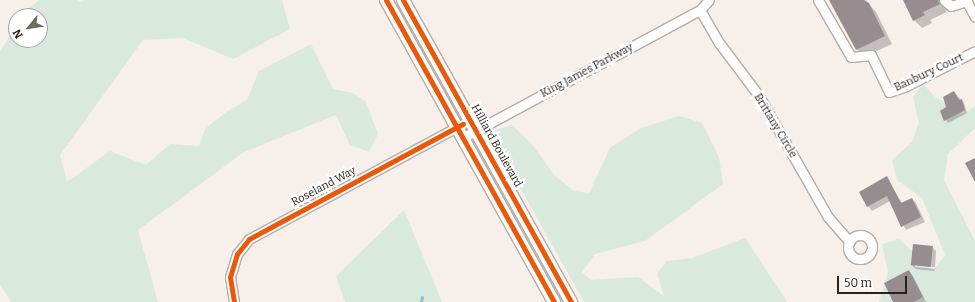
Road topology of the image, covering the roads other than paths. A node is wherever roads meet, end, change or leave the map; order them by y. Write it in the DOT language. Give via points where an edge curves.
graph roads {
  1 [pos="386,0"];
  2 [pos="403,0"];
  3 [pos="709,0"];
  4 [pos="818,0"];
  5 [pos="944,0"];
  6 [pos="966,0"];
  7 [pos="700,10"];
  8 [pos="975,17"];
  9 [pos="975,51"];
  10 [pos="473,126"];
  11 [pos="460,133"];
  12 [pos="850,242"];
  13 [pos="234,302"];
  14 [pos="554,302"];
  15 [pos="571,302"];
  1 -- 11 [label="main road"];
  2 -- 10 [label="main road, Hilliard Boulevard"];
  3 -- 7 [label="street, King James Parkway"];
  4 -- 9 [label="street, Banbury Court" via="851,57 871,55 889,92"];
  5 -- 6 [label="street" via="951,6"];
  6 -- 8 [label="street"];
  7 -- 10 [label="street, King James Parkway"];
  7 -- 12 [label="street, Brittany Circle" via="720,44 759,96 828,217"];
  10 -- 11 [label="street, Roseland Way"];
  10 -- 15 [label="main road, Hilliard Boulevard"];
  11 -- 13 [label="street, Roseland Way" via="249,239 237,254 230,277"];
  11 -- 14 [label="main road"];
}
